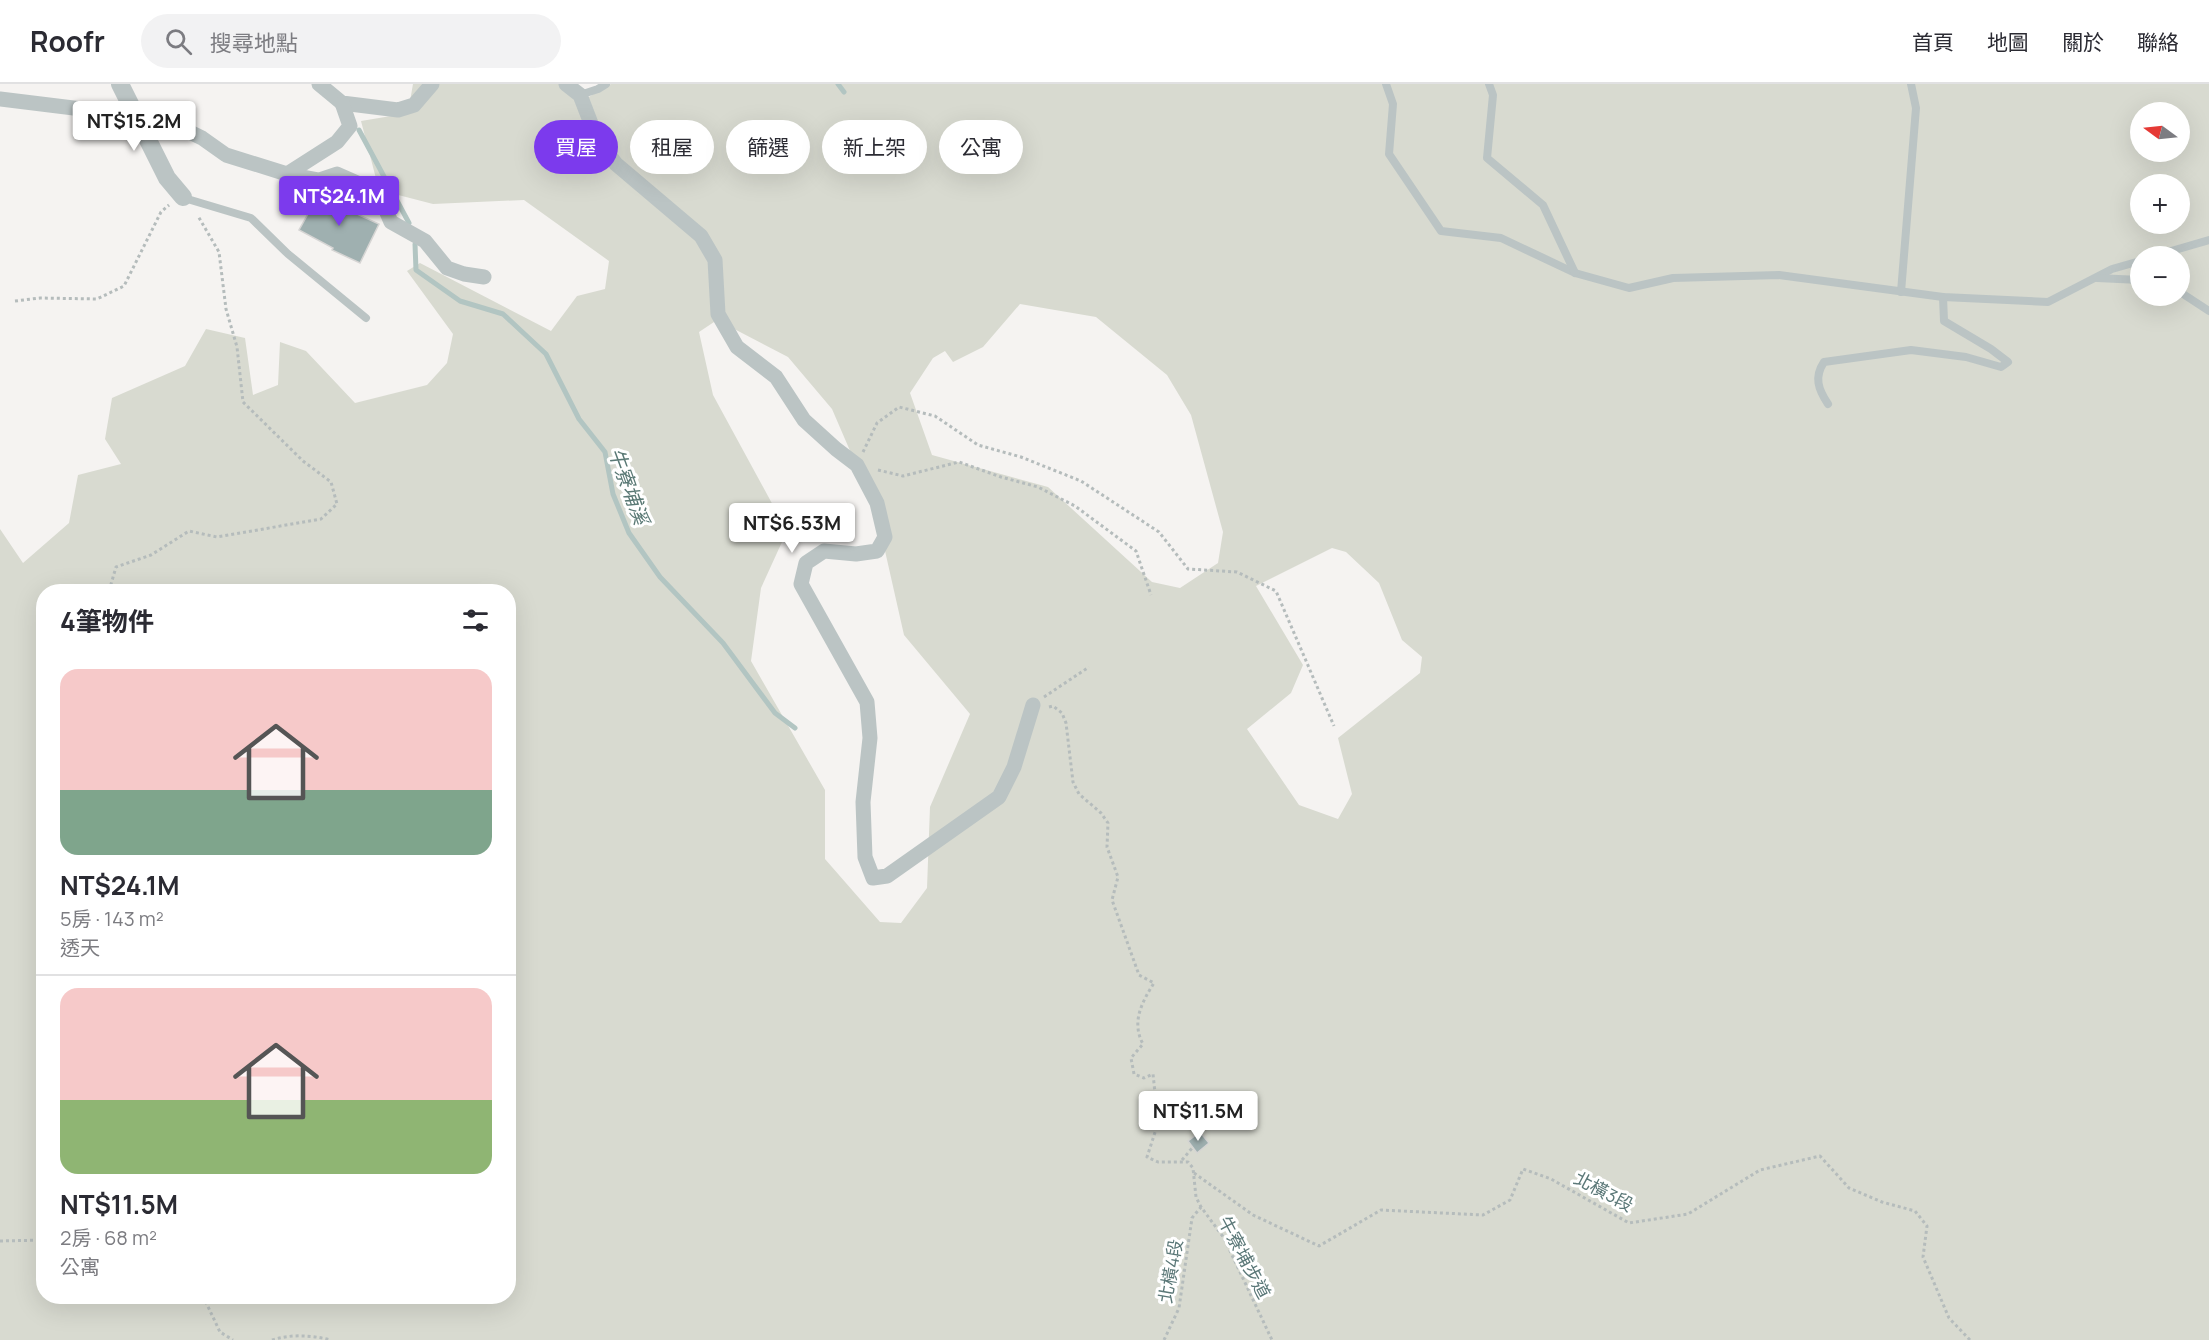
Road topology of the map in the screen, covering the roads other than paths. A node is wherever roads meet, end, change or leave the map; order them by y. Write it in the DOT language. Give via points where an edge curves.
graph roads {
  1 [pos="120,84"];
  2 [pos="319,84"];
  3 [pos="432,84"];
  4 [pos="566,84"];
  5 [pos="606,84"];
  6 [pos="1386,84"];
  7 [pos="1489,84"];
  8 [pos="1911,84"];
  9 [pos="580,94"];
  10 [pos="0,99"];
  11 [pos="342,103"];
  12 [pos="136,115"];
  13 [pos="287,174"];
  14 [pos="183,197"];
  15 [pos="2209,240"];
  16 [pos="2188,246"];
  17 [pos="2130,264"];
  18 [pos="1575,273"];
  19 [pos="484,277"];
  20 [pos="2096,278"];
  21 [pos="2130,280"];
  22 [pos="1901,292"];
  23 [pos="1943,297"];
  24 [pos="2190,299"];
  25 [pos="2209,311"];
  26 [pos="366,318"];
  27 [pos="1828,404"];
  28 [pos="1033,705"];
  1 -- 12 [label="street"];
  2 -- 11 [label="street"];
  3 -- 11 [label="street" via="414,105 398,110"];
  4 -- 9 [label="street"];
  5 -- 9 [label="lane"];
  6 -- 18 [label="lane" via="1393,104 1389,154 1441,231 1501,238"];
  7 -- 18 [label="lane" via="1493,95 1487,158 1543,205"];
  8 -- 22 [label="lane" via="1916,108"];
  9 -- 28 [label="street" via="597,140 616,164 701,236 715,260 718,314 737,347 776,377 804,420 857,465 877,503 885,537 878,551 824,551 806,563 801,584 867,702 870,738 863,802 864,835 865,857 873,878 887,876 999,798 1014,767"];
  10 -- 12 [label="street"];
  11 -- 13 [label="street" via="350,126 337,142"];
  12 -- 13 [label="street" via="163,119 226,155"];
  12 -- 14 [label="street" via="167,178"];
  13 -- 19 [label="street" via="319,180 337,174 378,192 391,222 425,241 447,268"];
  14 -- 26 [label="lane" via="251,218"];
  15 -- 16 [label="lane"];
  17 -- 20 [label="lane"];
  18 -- 22 [label="lane" via="1629,288 1673,278 1779,275"];
  20 -- 21 [label="lane"];
  20 -- 23 [label="lane" via="2048,302"];
  22 -- 23 [label="lane"];
  23 -- 27 [label="lane" via="1944,321 2008,362 2001,367 1966,357 1911,350 1824,362 1817,373 1820,391"];
  24 -- 25 [label="lane"];
}
